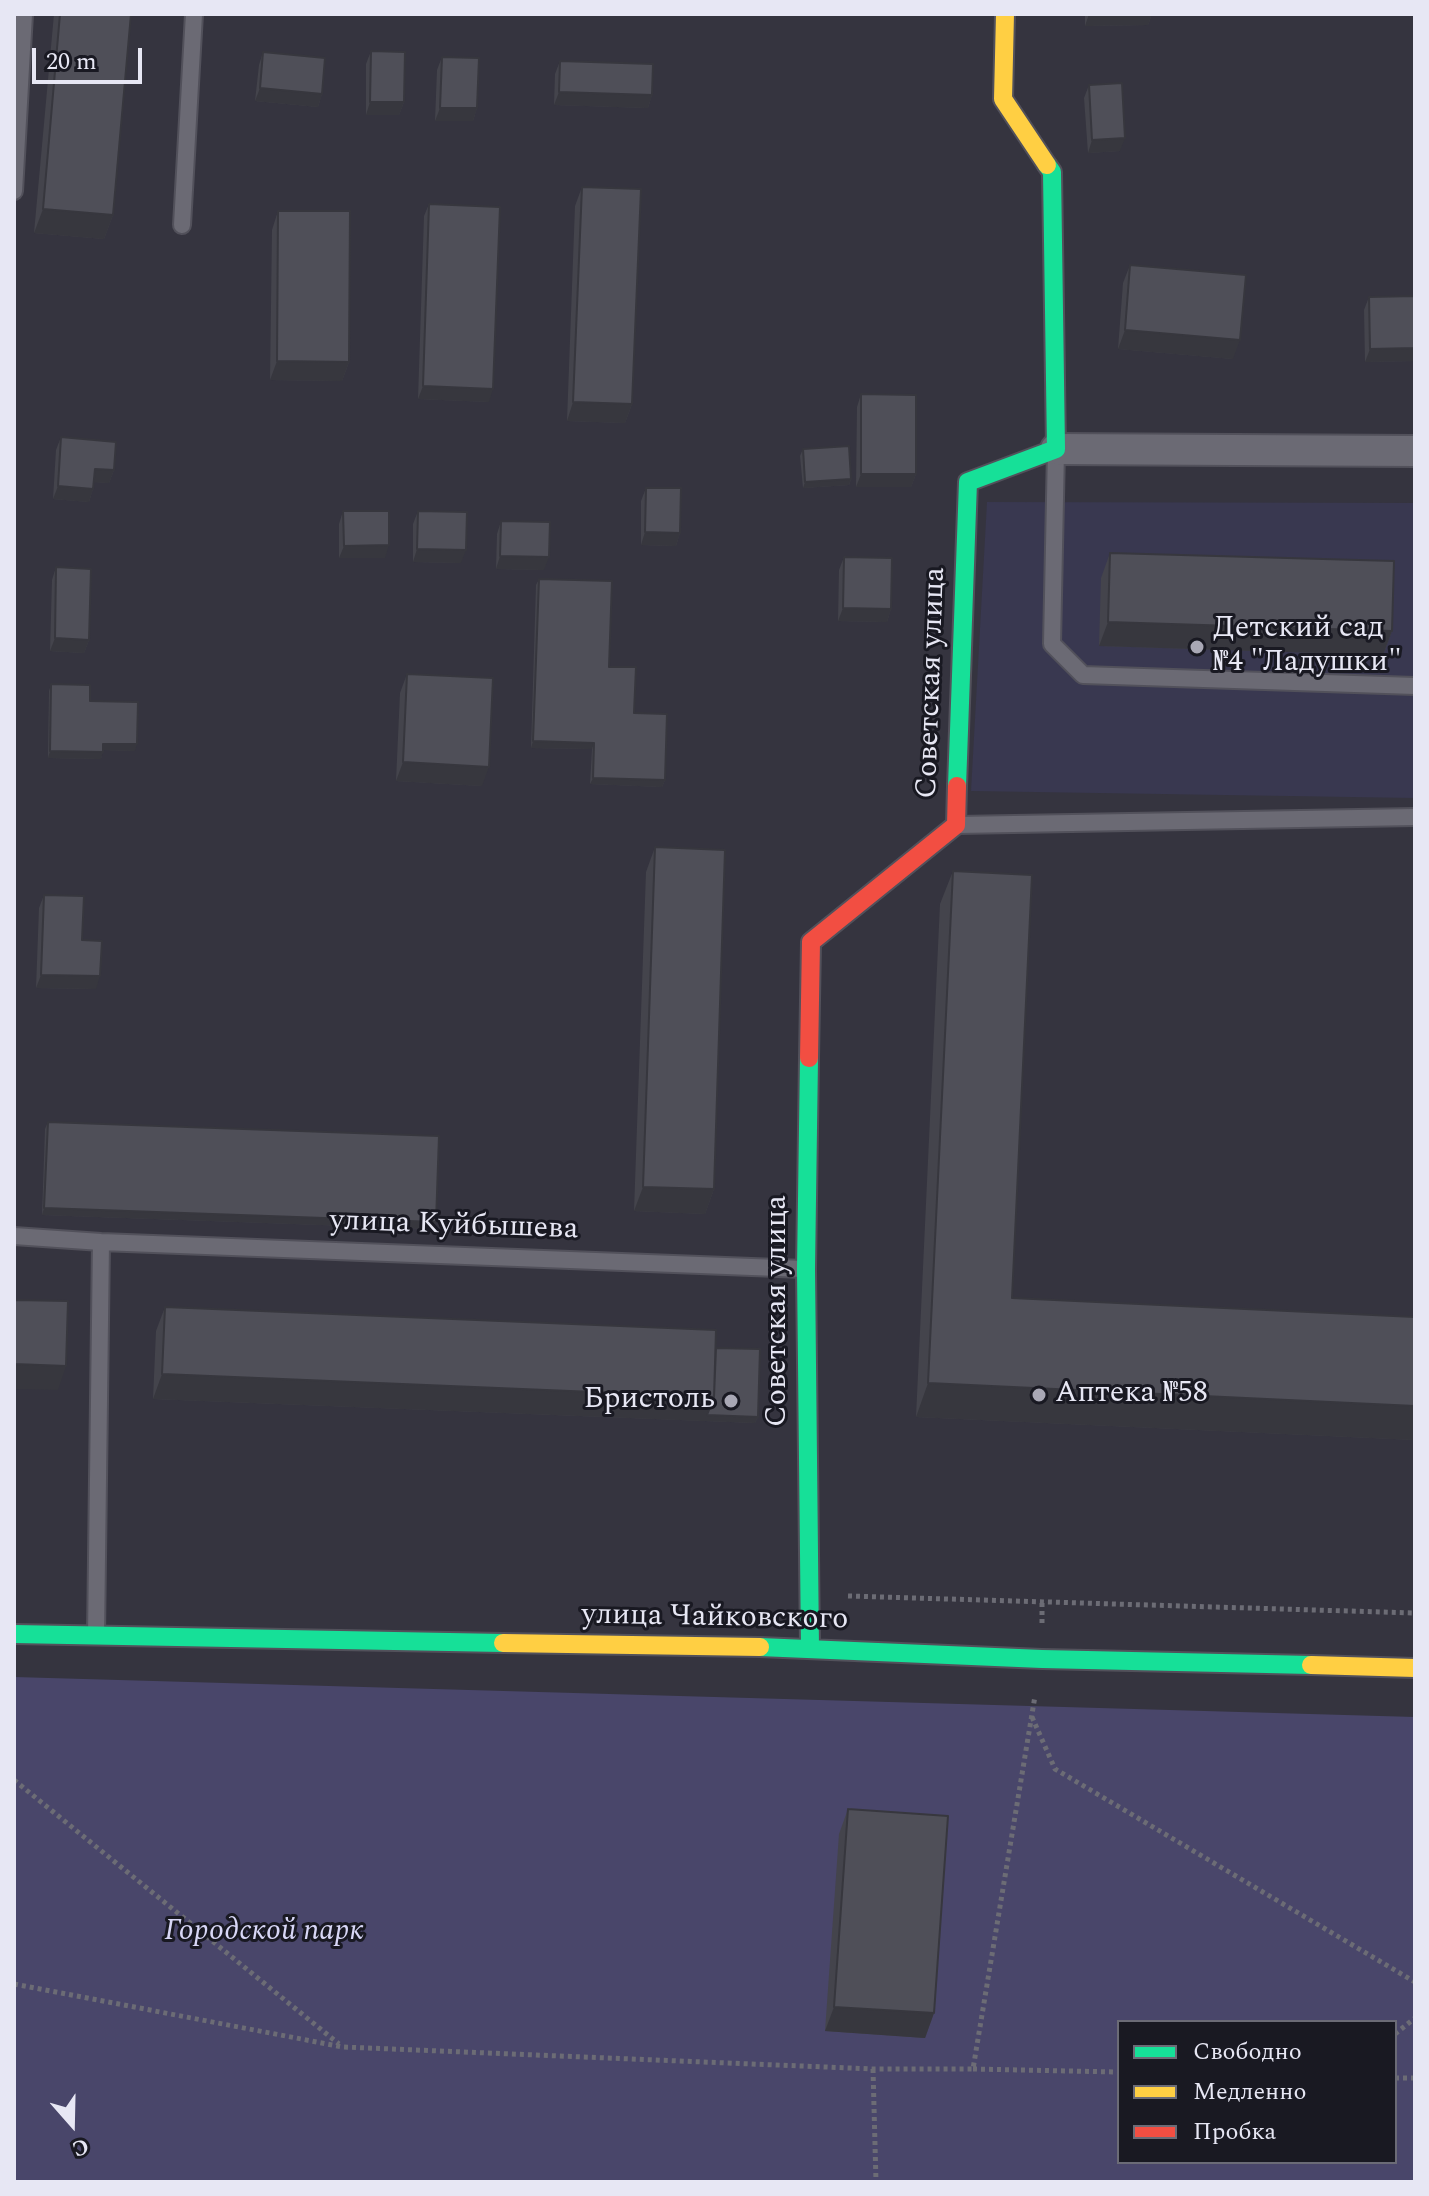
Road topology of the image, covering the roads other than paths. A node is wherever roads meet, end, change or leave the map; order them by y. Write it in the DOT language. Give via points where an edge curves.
graph roads {
  1 [pos="24,14"];
  2 [pos="194,14"];
  3 [pos="1005,14"];
  4 [pos="14,191"];
  5 [pos="182,225"];
  6 [pos="1056,449"];
  7 [pos="1415,451"];
  8 [pos="1415,686"];
  9 [pos="1415,817"];
  10 [pos="956,825"];
  11 [pos="14,1236"];
  12 [pos="101,1242"];
  13 [pos="806,1269"];
  14 [pos="14,1634"];
  15 [pos="96,1636"];
  16 [pos="810,1648"];
  17 [pos="1415,1668"];
  1 -- 4 [label="lane"];
  2 -- 5 [label="lane"];
  3 -- 6 [label="street" via="1003,99 1052,172"];
  6 -- 7 [label="street"];
  6 -- 8 [label="lane" via="1052,644 1083,675"];
  6 -- 10 [label="street, Советская улица" via="968,482"];
  9 -- 10 [label="lane"];
  10 -- 13 [label="street, Советская улица" via="811,942"];
  11 -- 12 [label="lane, улица Куйбышева"];
  12 -- 13 [label="lane, улица Куйбышева"];
  12 -- 15 [label="lane"];
  13 -- 16 [label="street, Советская улица"];
  14 -- 15 [label="street, улица Чайковского"];
  15 -- 16 [label="street, улица Чайковского"];
  16 -- 17 [label="street, улица Чайковского"];
}
